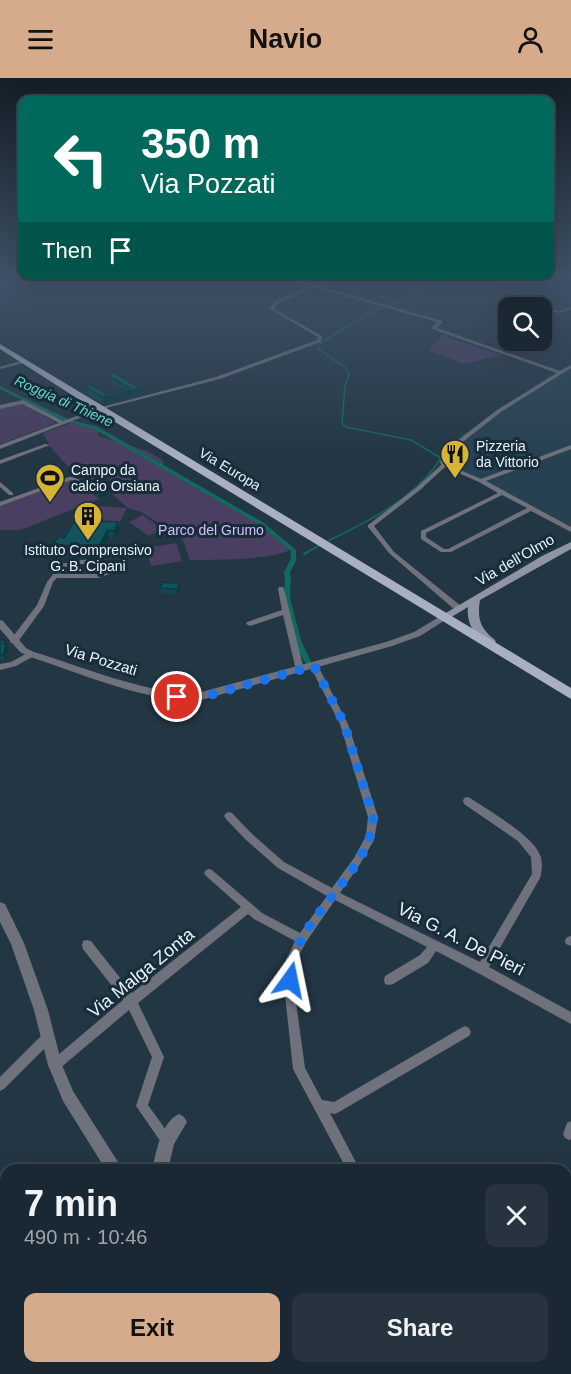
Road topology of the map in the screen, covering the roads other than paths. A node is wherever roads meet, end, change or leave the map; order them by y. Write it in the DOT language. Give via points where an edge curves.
graph roads {
  1 [pos="320,338"];
  2 [pos="464,338"];
  3 [pos="0,346"];
  4 [pos="25,361"];
  5 [pos="571,366"];
  6 [pos="0,368"];
  7 [pos="560,372"];
  8 [pos="0,406"];
  9 [pos="100,410"];
  10 [pos="65,423"];
  11 [pos="47,445"];
  12 [pos="0,447"];
  13 [pos="571,447"];
  14 [pos="562,449"];
  15 [pos="571,456"];
  16 [pos="0,462"];
  17 [pos="444,465"];
  18 [pos="481,481"];
  19 [pos="81,482"];
  20 [pos="0,484"];
  21 [pos="502,493"];
  22 [pos="11,494"];
  23 [pos="0,504"];
  24 [pos="530,509"];
  25 [pos="571,531"];
  26 [pos="571,545"];
  27 [pos="56,576"];
  28 [pos="281,589"];
  29 [pos="421,603"];
  30 [pos="467,606"];
  31 [pos="286,611"];
  32 [pos="447,619"];
  33 [pos="0,623"];
  34 [pos="250,624"];
  35 [pos="14,641"];
  36 [pos="498,650"];
  37 [pos="31,654"];
  38 [pos="314,666"];
  39 [pos="0,667"];
  40 [pos="300,670"];
  41 [pos="571,694"];
  42 [pos="467,801"];
  43 [pos="228,816"];
  44 [pos="209,873"];
  45 [pos="333,894"];
  46 [pos="0,908"];
  47 [pos="249,908"];
  48 [pos="302,939"];
  49 [pos="87,945"];
  50 [pos="434,945"];
  51 [pos="482,969"];
  52 [pos="389,980"];
  53 [pos="131,1001"];
  54 [pos="571,1018"];
  55 [pos="465,1032"];
  56 [pos="46,1038"];
  57 [pos="55,1065"];
  58 [pos="0,1085"];
  59 [pos="318,1105"];
  60 [pos="179,1122"];
  61 [pos="167,1141"];
  62 [pos="111,1164"];
  63 [pos="161,1164"];
  64 [pos="351,1164"];
  1 -- 9 [label="street" via="218,378"];
  2 -- 7 [label="street"];
  3 -- 4 [label="main road, Via Europa"];
  4 -- 6 [label="street"];
  4 -- 9 [label="main road, Via Europa"];
  5 -- 7 [label="street"];
  7 -- 17 [label="street" via="499,411 449,450"];
  8 -- 10 [label="street" via="23,402"];
  9 -- 10 [label="street"];
  9 -- 29 [label="main road, Via Europa"];
  10 -- 12 [label="street"];
  11 -- 16 [label="street"];
  13 -- 14 [label="street"];
  14 -- 15 [label="street"];
  14 -- 18 [label="street"];
  17 -- 18 [label="street"];
  17 -- 30 [label="street" via="370,527 402,562"];
  18 -- 21 [label="street"];
  19 -- 23 [label="street" via="71,478"];
  20 -- 22 [label="street"];
  21 -- 24 [label="street"];
  21 -- 24 [label="street" via="423,532 423,538 449,551"];
  24 -- 25 [label="street"];
  26 -- 30 [label="main road, Via dell'Olmo"];
  27 -- 27 [label="street" via="99,576 112,568 101,563 71,563 60,568"];
  27 -- 35 [label="street" via="36,613"];
  28 -- 31 [label="street"];
  29 -- 30 [label="main road" via="436,608"];
  29 -- 32 [label="main road, Via Europa"];
  30 -- 32 [label="main road, Via dell'Olmo"];
  30 -- 36 [label="main road" via="476,628"];
  31 -- 34 [label="street"];
  31 -- 40 [label="street"];
  32 -- 36 [label="main road, Via Europa"];
  32 -- 38 [label="street, Via Pozzati" via="417,634"];
  33 -- 35 [label="street, Via Pozzati"];
  35 -- 37 [label="street, Via Pozzati"];
  36 -- 41 [label="main road, Via Europa"];
  37 -- 39 [label="street"];
  37 -- 40 [label="street, Via Pozzati" via="177,697 210,695"];
  38 -- 40 [label="street, Via Pozzati"];
  38 -- 45 [label="street" via="344,723 373,817 370,837"];
  42 -- 51 [label="street" via="521,838 536,856 537,874"];
  43 -- 45 [label="street, Via G. A. De Pieri" via="281,865"];
  44 -- 47 [label="street"];
  45 -- 48 [label="street"];
  45 -- 50 [label="street, Via G. A. De Pieri"];
  46 -- 56 [label="street" via="17,943"];
  47 -- 48 [label="street"];
  47 -- 53 [label="street, Via Malga Zonta"];
  48 -- 59 [label="street" via="290,964 290,995 299,1069"];
  49 -- 53 [label="street"];
  50 -- 51 [label="street, Via G. A. De Pieri"];
  50 -- 52 [label="street" via="424,959"];
  51 -- 54 [label="street, Via G. A. De Pieri"];
  53 -- 57 [label="street, Via Malga Zonta"];
  53 -- 61 [label="street" via="158,1057 142,1106"];
  55 -- 59 [label="street" via="335,1108"];
  56 -- 57 [label="street"];
  56 -- 58 [label="street"];
  57 -- 62 [label="street" via="68,1096"];
  59 -- 64 [label="street"];
  60 -- 61 [label="street"];
  61 -- 63 [label="street"];
}
